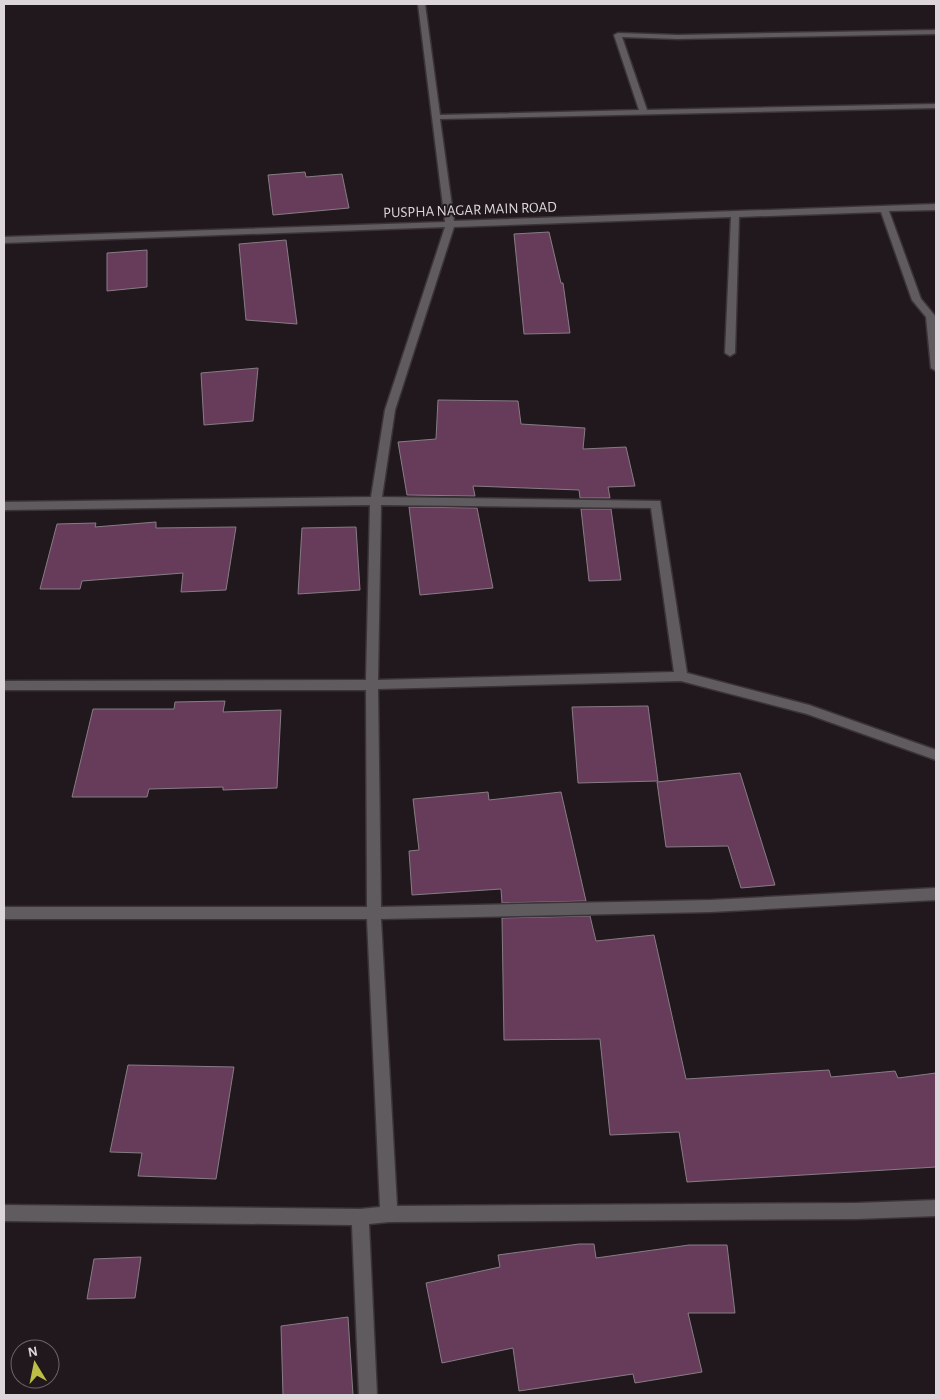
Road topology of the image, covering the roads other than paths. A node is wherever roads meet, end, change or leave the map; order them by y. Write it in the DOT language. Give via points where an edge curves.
graph roads {
  1 [pos="421,4"];
  2 [pos="936,32"];
  3 [pos="936,106"];
  4 [pos="644,112"];
  5 [pos="437,117"];
  6 [pos="936,207"];
  7 [pos="884,209"];
  8 [pos="733,214"];
  9 [pos="450,224"];
  10 [pos="4,240"];
  11 [pos="934,317"];
  12 [pos="730,353"];
  13 [pos="936,368"];
  14 [pos="376,501"];
  15 [pos="4,506"];
  16 [pos="681,676"];
  17 [pos="4,685"];
  18 [pos="372,685"];
  19 [pos="936,755"];
  20 [pos="936,894"];
  21 [pos="374,913"];
  22 [pos="4,914"];
  23 [pos="936,1208"];
  24 [pos="4,1213"];
  25 [pos="389,1214"];
  26 [pos="360,1217"];
  27 [pos="368,1395"];
  1 -- 5 [label="street"];
  2 -- 4 [label="street" via="678,37 618,35"];
  3 -- 4 [label="street"];
  4 -- 5 [label="street"];
  5 -- 9 [label="street"];
  6 -- 7 [label="street, PUSPHA NAGAR MAIN ROAD"];
  7 -- 8 [label="street, PUSPHA NAGAR MAIN ROAD"];
  7 -- 11 [label="street" via="917,300"];
  8 -- 9 [label="street, PUSPHA NAGAR MAIN ROAD"];
  8 -- 12 [label="street" via="736,218"];
  9 -- 10 [label="street, PUSPHA NAGAR MAIN ROAD"];
  9 -- 14 [label="street" via="390,410"];
  11 -- 13 [label="street"];
  14 -- 15 [label="street"];
  14 -- 16 [label="street" via="656,504"];
  14 -- 18 [label="street"];
  16 -- 18 [label="street"];
  16 -- 19 [label="street" via="809,710"];
  17 -- 18 [label="street"];
  18 -- 21 [label="street"];
  20 -- 21 [label="street" via="711,906"];
  21 -- 22 [label="street"];
  21 -- 25 [label="street"];
  23 -- 25 [label="street"];
  24 -- 26 [label="street"];
  25 -- 26 [label="street"];
  26 -- 27 [label="street"];
}
